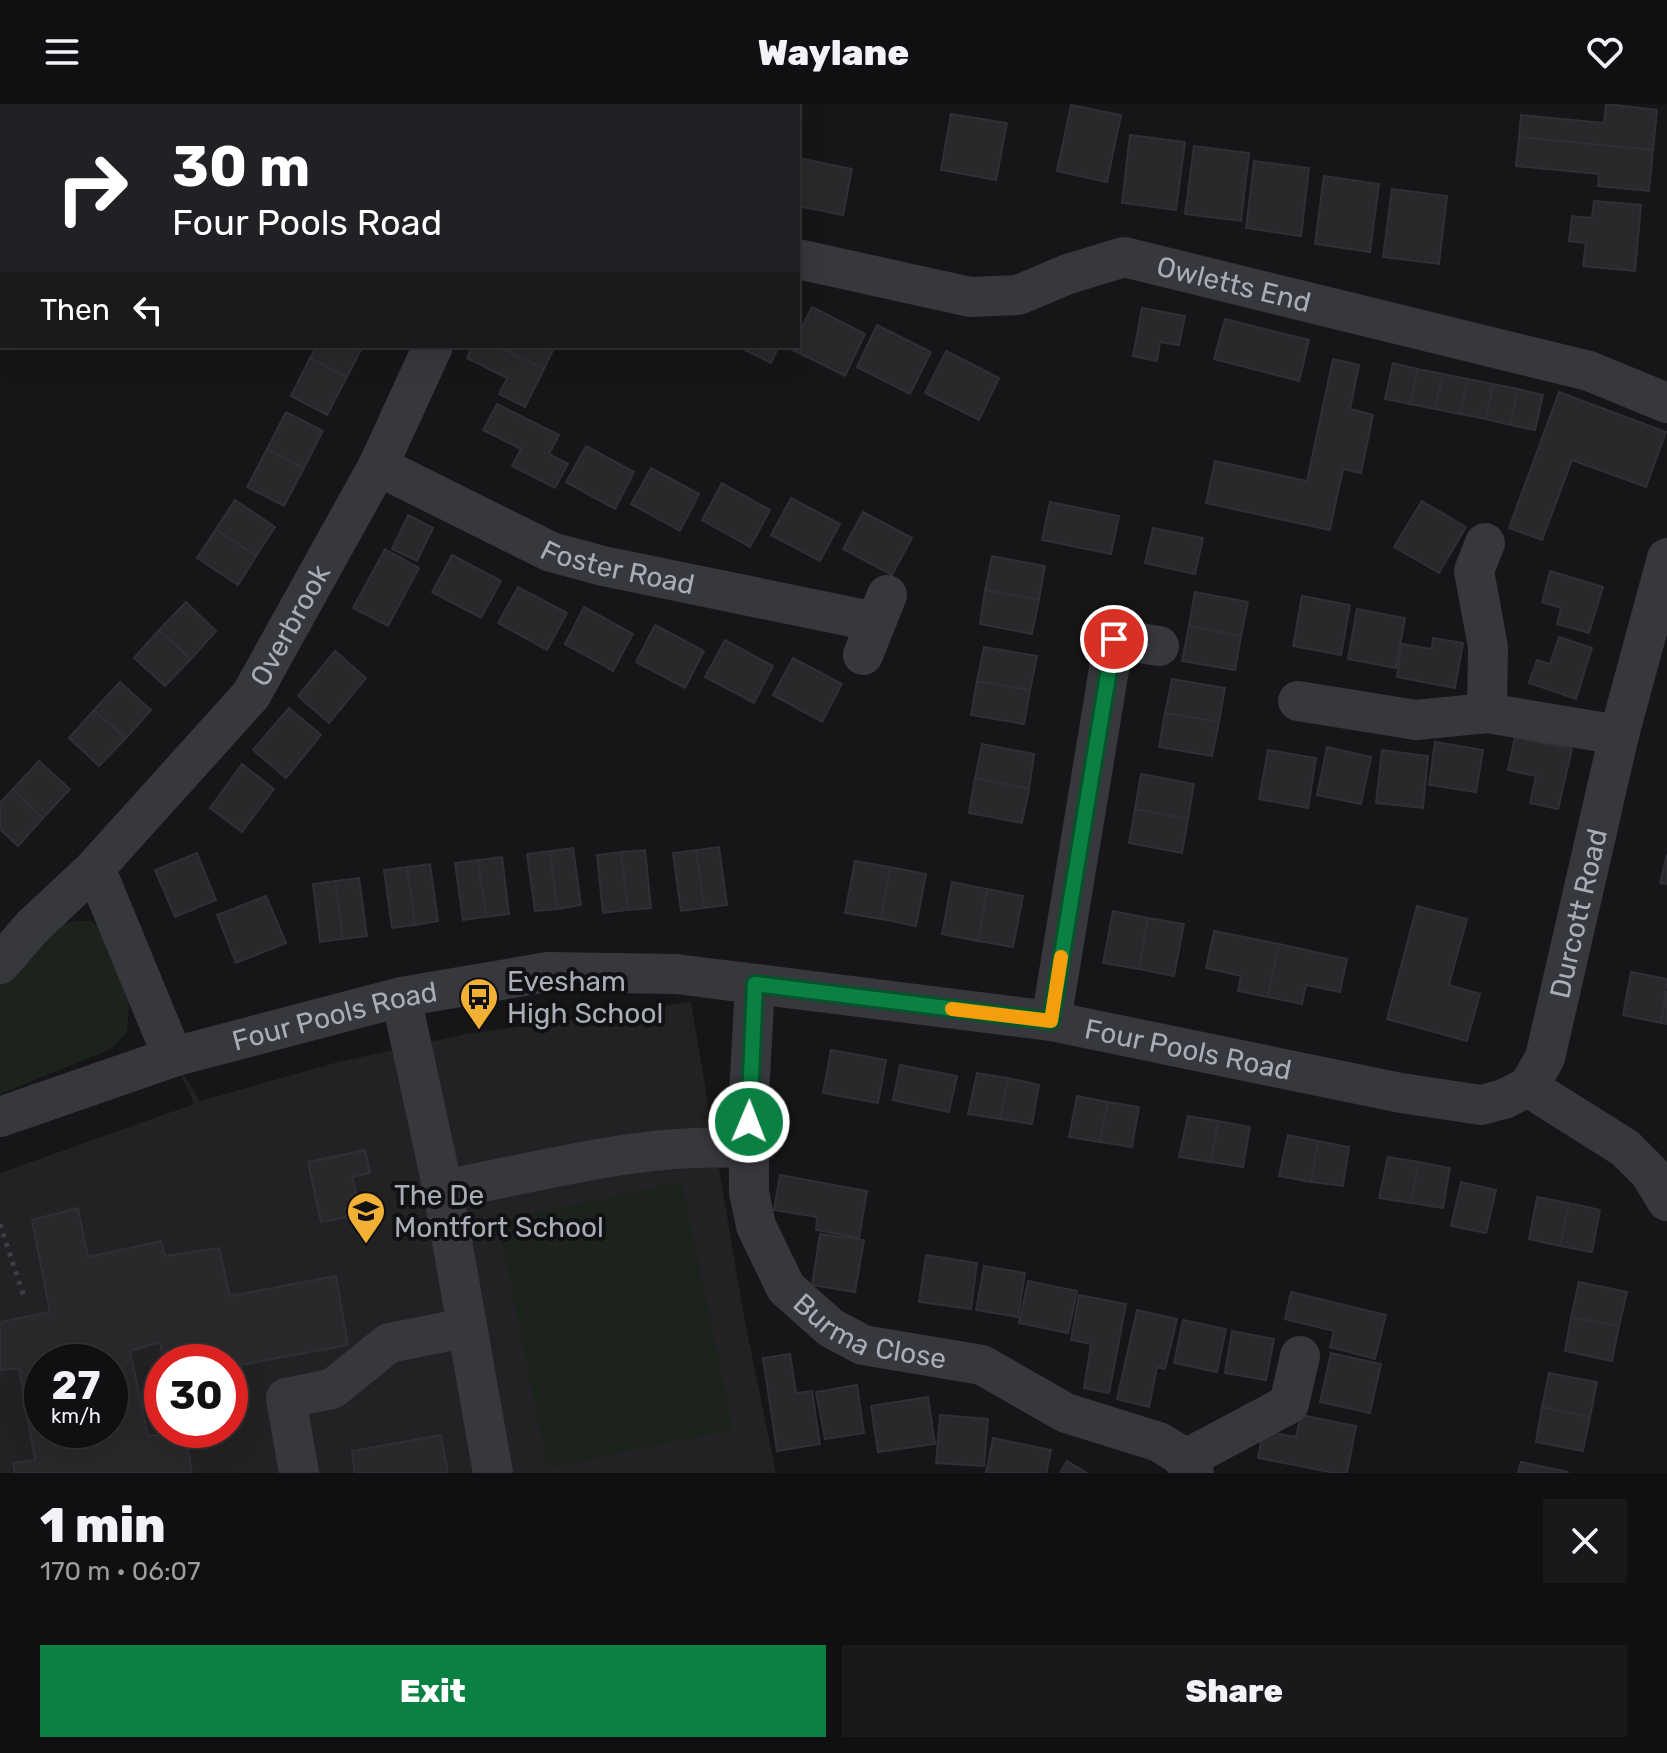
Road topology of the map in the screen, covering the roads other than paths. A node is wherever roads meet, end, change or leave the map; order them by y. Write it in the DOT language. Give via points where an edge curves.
graph roads {
  1 [pos="800,259"];
  2 [pos="432,348"];
  3 [pos="1667,403"];
  4 [pos="378,466"];
  5 [pos="1485,543"];
  6 [pos="1667,558"];
  7 [pos="875,624"];
  8 [pos="1159,646"];
  9 [pos="1298,701"];
  10 [pos="1487,713"];
  11 [pos="1619,735"];
  12 [pos="95,868"];
  13 [pos="0,964"];
  14 [pos="755,984"];
  15 [pos="401,997"];
  16 [pos="1051,1021"];
  17 [pos="173,1057"];
  18 [pos="1528,1087"];
  19 [pos="0,1117"];
  20 [pos="749,1149"];
  21 [pos="443,1190"];
  22 [pos="1667,1201"];
  23 [pos="465,1328"];
  24 [pos="1300,1356"];
  25 [pos="1189,1466"];
  26 [pos="299,1473"];
  27 [pos="493,1473"];
  1 -- 3 [label="street, Owletts End" via="970,297 1018,295 1124,257 1589,371"];
  2 -- 4 [label="street, Overbrook"];
  4 -- 7 [label="street, Foster Road" via="551,552"];
  4 -- 12 [label="street, Overbrook" via="251,695"];
  5 -- 10 [label="street" via="1474,571 1488,647"];
  6 -- 11 [label="street, Durcott Road"];
  8 -- 16 [label="street" via="1114,639"];
  9 -- 10 [label="street" via="1416,720"];
  10 -- 11 [label="street"];
  11 -- 18 [label="street, Durcott Road" via="1545,1058"];
  12 -- 13 [label="street, Overbrook"];
  12 -- 17 [label="street"];
  14 -- 15 [label="street, Four Pools Road" via="676,974 548,972"];
  14 -- 16 [label="street, Four Pools Road"];
  14 -- 20 [label="street, Burma Close"];
  15 -- 17 [label="street, Four Pools Road"];
  15 -- 21 [label="street"];
  16 -- 18 [label="street, Four Pools Road" via="1481,1105"];
  17 -- 19 [label="street, Four Pools Road"];
  18 -- 22 [label="street" via="1625,1148 1650,1173"];
  20 -- 21 [label="street" via="651,1151"];
  20 -- 25 [label="street, Burma Close" via="749,1192 771,1260 786,1288 831,1328 863,1345 982,1365 1066,1413 1159,1442"];
  21 -- 23 [label="street"];
  23 -- 26 [label="street" via="389,1343 332,1389 286,1398"];
  23 -- 27 [label="street"];
  24 -- 25 [label="street" via="1289,1404"];
}
